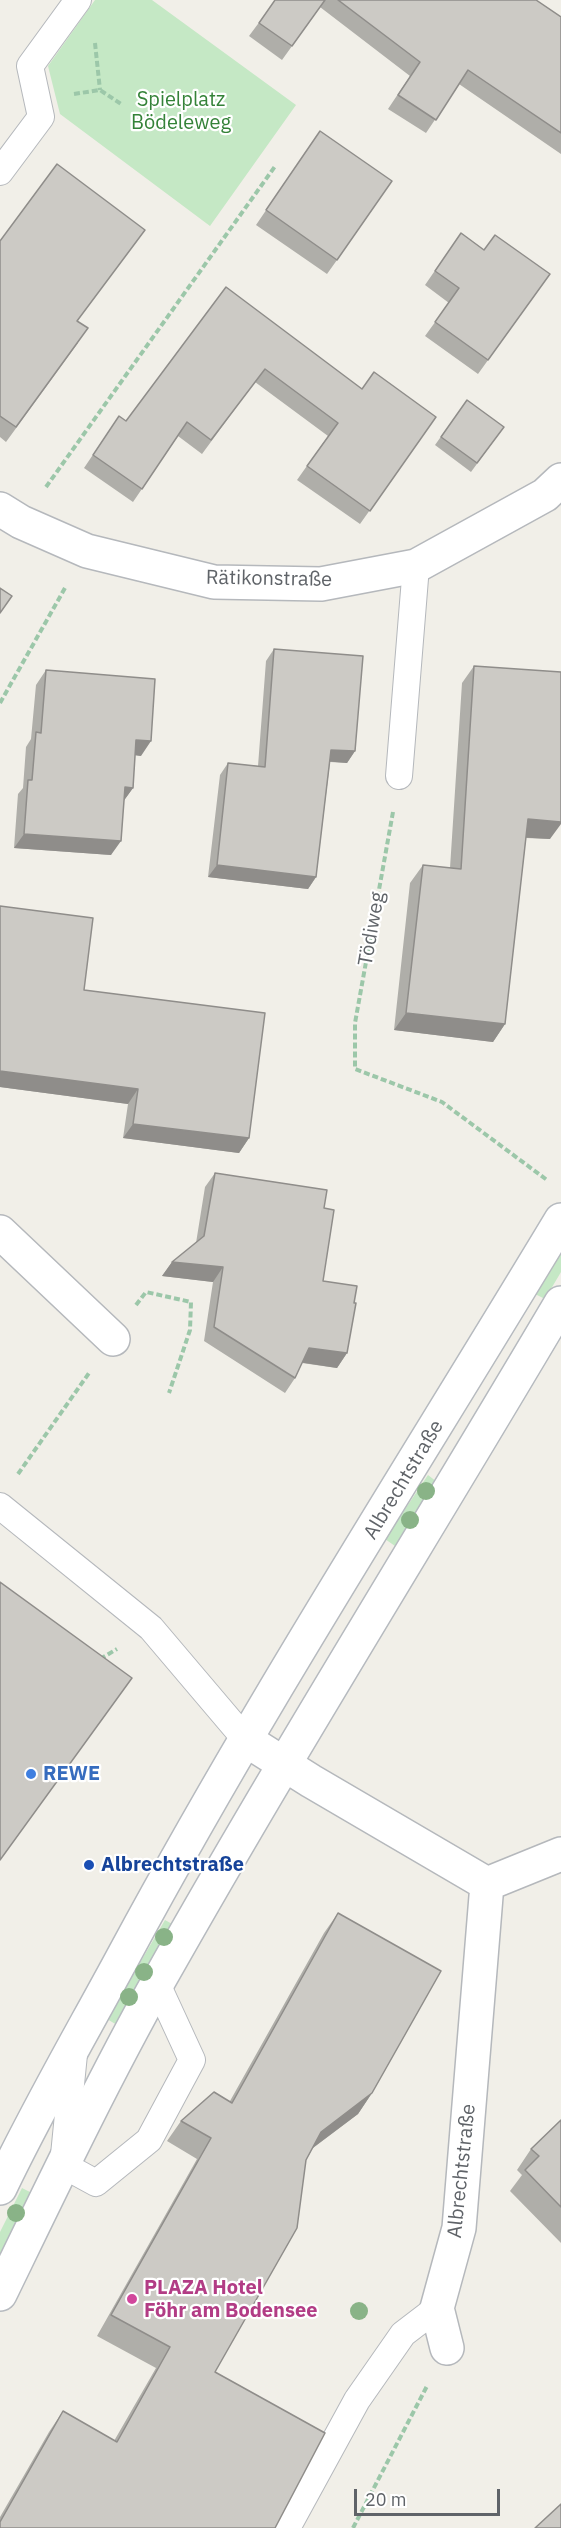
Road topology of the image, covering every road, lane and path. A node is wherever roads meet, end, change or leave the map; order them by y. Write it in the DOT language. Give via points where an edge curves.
graph roads {
  1 [pos="78,0"];
  2 [pos="38,101"];
  3 [pos="121,104"];
  4 [pos="276,165"];
  5 [pos="0,172"];
  6 [pos="561,480"];
  7 [pos="10,516"];
  8 [pos="87,551"];
  9 [pos="416,566"];
  10 [pos="0,704"];
  11 [pos="399,776"];
  12 [pos="548,1180"];
  13 [pos="561,1220"];
  14 [pos="0,1232"];
  15 [pos="561,1304"];
  16 [pos="113,1339"];
  17 [pos="169,1393"];
  18 [pos="13,1481"];
  19 [pos="0,1506"];
  20 [pos="246,1740"];
  21 [pos="283,1765"];
  22 [pos="561,1854"];
  23 [pos="487,1884"];
  24 [pos="157,1984"];
  25 [pos="75,2043"];
  26 [pos="63,2165"];
  27 [pos="0,2188"];
  28 [pos="0,2294"];
  29 [pos="437,2308"];
  30 [pos="447,2348"];
  31 [pos="287,2528"];
  32 [pos="353,2528"];
  1 -- 2 [label="lane" via="30,66"];
  2 -- 3 [label="path" via="100,90"];
  2 -- 5 [label="lane" via="41,117"];
  4 -- 7 [label="path"];
  6 -- 9 [label="main road, Rätikonstraße" via="545,495"];
  7 -- 8 [label="main road, Rätikonstraße"];
  8 -- 9 [label="main road, Rätikonstraße" via="214,582 321,584"];
  8 -- 10 [label="path"];
  9 -- 11 [label="lane"];
  11 -- 12 [label="path, Tödiweg" via="355,1023 355,1069 442,1102"];
  13 -- 20 [label="main road, Albrechtstraße"];
  14 -- 16 [label="main road"];
  15 -- 21 [label="main road"];
  16 -- 17 [label="path" via="146,1292 191,1302 190,1330"];
  16 -- 18 [label="path"];
  19 -- 20 [label="lane" via="150,1628"];
  20 -- 21 [label="main road"];
  20 -- 25 [label="main road, Albrechtstraße"];
  21 -- 23 [label="main road"];
  21 -- 24 [label="main road"];
  22 -- 23 [label="main road"];
  23 -- 29 [label="main road, Albrechtstraße" via="459,2228"];
  24 -- 26 [label="main road"];
  24 -- 26 [label="lane" via="192,2060 149,2140 96,2183"];
  25 -- 26 [label="lane"];
  25 -- 27 [label="main road, Albrechtstraße"];
  26 -- 28 [label="main road"];
  29 -- 30 [label="main road, Albrechtstraße"];
  29 -- 31 [label="lane" via="404,2334 357,2400"];
  30 -- 32 [label="path"];
}
